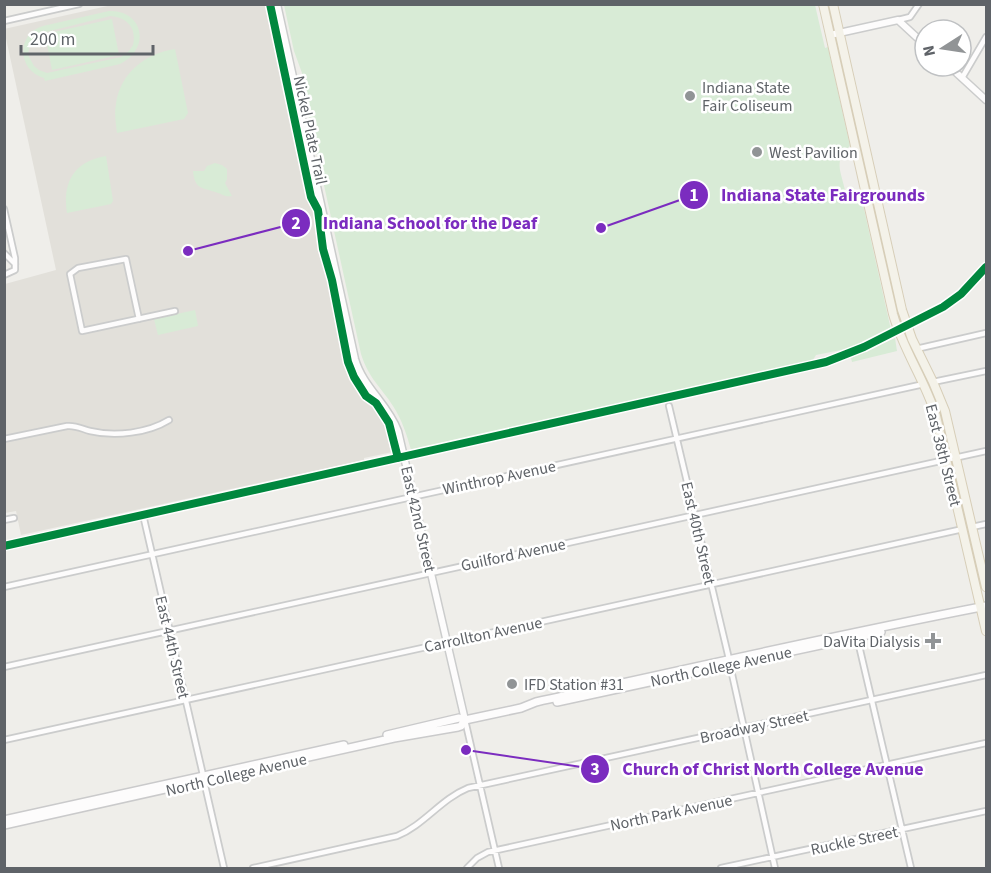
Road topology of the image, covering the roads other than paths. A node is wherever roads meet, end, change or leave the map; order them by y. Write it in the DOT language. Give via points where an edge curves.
graph roads {
  1 [pos="79,4"];
  2 [pos="277,4"];
  3 [pos="823,4"];
  4 [pos="833,4"];
  5 [pos="919,4"];
  6 [pos="898,20"];
  7 [pos="4,21"];
  8 [pos="840,33"];
  9 [pos="913,34"];
  10 [pos="830,35"];
  11 [pos="987,37"];
  12 [pos="973,60"];
  13 [pos="962,78"];
  14 [pos="987,100"];
  15 [pos="870,168"];
  16 [pos="860,170"];
  17 [pos="4,209"];
  18 [pos="4,253"];
  19 [pos="15,264"];
  20 [pos="4,274"];
  21 [pos="175,311"];
  22 [pos="139,319"];
  23 [pos="987,333"];
  24 [pos="916,349"];
  25 [pos="987,371"];
  26 [pos="933,382"];
  27 [pos="924,384"];
  28 [pos="669,406"];
  29 [pos="170,420"];
  30 [pos="4,439"];
  31 [pos="676,439"];
  32 [pos="987,451"];
  33 [pos="956,457"];
  34 [pos="947,459"];
  35 [pos="414,496"];
  36 [pos="694,514"];
  37 [pos="14,518"];
  38 [pos="144,519"];
  39 [pos="4,520"];
  40 [pos="987,524"];
  41 [pos="972,527"];
  42 [pos="963,529"];
  43 [pos="152,554"];
  44 [pos="431,572"];
  45 [pos="711,584"];
  46 [pos="4,587"];
  47 [pos="987,587"];
  48 [pos="984,607"];
  49 [pos="920,620"];
  50 [pos="169,630"];
  51 [pos="987,631"];
  52 [pos="857,637"];
  53 [pos="447,641"];
  54 [pos="729,662"];
  55 [pos="4,667"];
  56 [pos="987,675"];
  57 [pos="186,700"];
  58 [pos="872,700"];
  59 [pos="465,720"];
  60 [pos="744,728"];
  61 [pos="4,740"];
  62 [pos="987,743"];
  63 [pos="887,765"];
  64 [pos="204,778"];
  65 [pos="480,785"];
  66 [pos="758,793"];
  67 [pos="987,811"];
  68 [pos="4,820"];
  69 [pos="4,825"];
  70 [pos="902,829"];
  71 [pos="495,850"];
  72 [pos="773,857"];
  73 [pos="224,868"];
  74 [pos="253,868"];
  75 [pos="467,868"];
  76 [pos="499,868"];
  77 [pos="721,868"];
  78 [pos="775,868"];
  79 [pos="911,868"];
  1 -- 7 [label="street"];
  2 -- 35 [label="street, East 42nd Street" via="355,359 365,382 396,425"];
  3 -- 10 [label="main road, East 38th Street"];
  4 -- 8 [label="main road, East 38th Street"];
  5 -- 6 [label="street" via="910,17"];
  6 -- 8 [label="street"];
  6 -- 9 [label="street"];
  8 -- 10 [label="street"];
  8 -- 15 [label="main road, East 38th Street"];
  10 -- 16 [label="main road, East 38th Street"];
  11 -- 12 [label="street"];
  13 -- 14 [label="street"];
  15 -- 16 [label="street"];
  15 -- 24 [label="main road, East 38th Street" via="902,310"];
  16 -- 27 [label="main road, East 38th Street" via="895,322"];
  17 -- 19 [label="street"];
  18 -- 19 [label="street"];
  19 -- 20 [label="street" via="15,270"];
  21 -- 22 [label="street"];
  22 -- 22 [label="street" via="126,259 78,268 70,274 82,331"];
  23 -- 24 [label="street"];
  24 -- 26 [label="main road, East 38th Street"];
  25 -- 26 [label="street"];
  26 -- 33 [label="main road, East 38th Street"];
  27 -- 31 [label="street, Winthrop Avenue"];
  27 -- 34 [label="main road, East 38th Street"];
  28 -- 31 [label="street, East 40th Street"];
  29 -- 30 [label="street" via="132,432 105,434 68,426"];
  31 -- 35 [label="street, Winthrop Avenue"];
  31 -- 36 [label="street, East 40th Street"];
  32 -- 33 [label="street, Guilford Avenue"];
  33 -- 34 [label="street, Guilford Avenue"];
  33 -- 41 [label="main road, East 38th Street"];
  34 -- 36 [label="street, Guilford Avenue"];
  34 -- 42 [label="main road, East 38th Street"];
  35 -- 43 [label="street, Winthrop Avenue"];
  35 -- 44 [label="street, East 42nd Street"];
  36 -- 44 [label="street, Guilford Avenue"];
  36 -- 45 [label="street, East 40th Street"];
  37 -- 39 [label="street"];
  38 -- 43 [label="street, East 44th Street"];
  40 -- 41 [label="street"];
  41 -- 47 [label="main road, East 38th Street"];
  42 -- 45 [label="street, Carrollton Avenue"];
  42 -- 48 [label="main road, East 38th Street"];
  43 -- 46 [label="street, Winthrop Avenue"];
  43 -- 50 [label="street, East 44th Street"];
  44 -- 50 [label="street, Guilford Avenue"];
  44 -- 53 [label="street, East 42nd Street"];
  45 -- 53 [label="street, Carrollton Avenue"];
  45 -- 54 [label="street, East 40th Street"];
  48 -- 49 [label="main road, North College Avenue"];
  48 -- 51 [label="main road, East 38th Street"];
  49 -- 52 [label="main road, North College Avenue" via="910,626"];
  49 -- 54 [label="main road, North College Avenue" via="856,631"];
  50 -- 55 [label="street, Guilford Avenue"];
  50 -- 57 [label="street, East 44th Street"];
  52 -- 54 [label="main road, North College Avenue"];
  52 -- 58 [label="street"];
  53 -- 57 [label="street, Carrollton Avenue"];
  53 -- 59 [label="street, East 42nd Street"];
  54 -- 59 [label="main road, North College Avenue"];
  54 -- 60 [label="street, East 40th Street"];
  56 -- 58 [label="street, Broadway Street"];
  57 -- 61 [label="street, Carrollton Avenue"];
  57 -- 64 [label="street, East 44th Street"];
  58 -- 60 [label="street, Broadway Street"];
  58 -- 63 [label="street"];
  59 -- 64 [label="main road, North College Avenue" via="462,726"];
  59 -- 65 [label="street, East 42nd Street"];
  60 -- 65 [label="street, Broadway Street"];
  60 -- 66 [label="street, East 40th Street"];
  62 -- 63 [label="street, North Park Avenue"];
  63 -- 66 [label="street, North Park Avenue"];
  63 -- 70 [label="street"];
  64 -- 68 [label="main road, North College Avenue"];
  64 -- 69 [label="main road, North College Avenue"];
  64 -- 73 [label="street, East 44th Street"];
  65 -- 71 [label="street, East 42nd Street"];
  65 -- 74 [label="street, Broadway Street" via="452,796 396,836"];
  66 -- 71 [label="street, North Park Avenue"];
  66 -- 72 [label="street, East 40th Street"];
  67 -- 70 [label="street, Ruckle Street"];
  70 -- 72 [label="street, Ruckle Street"];
  70 -- 79 [label="street"];
  71 -- 75 [label="street, North Park Avenue" via="480,856"];
  71 -- 76 [label="street, East 42nd Street"];
  72 -- 77 [label="street, Ruckle Street"];
  72 -- 78 [label="street, East 40th Street"];
}
